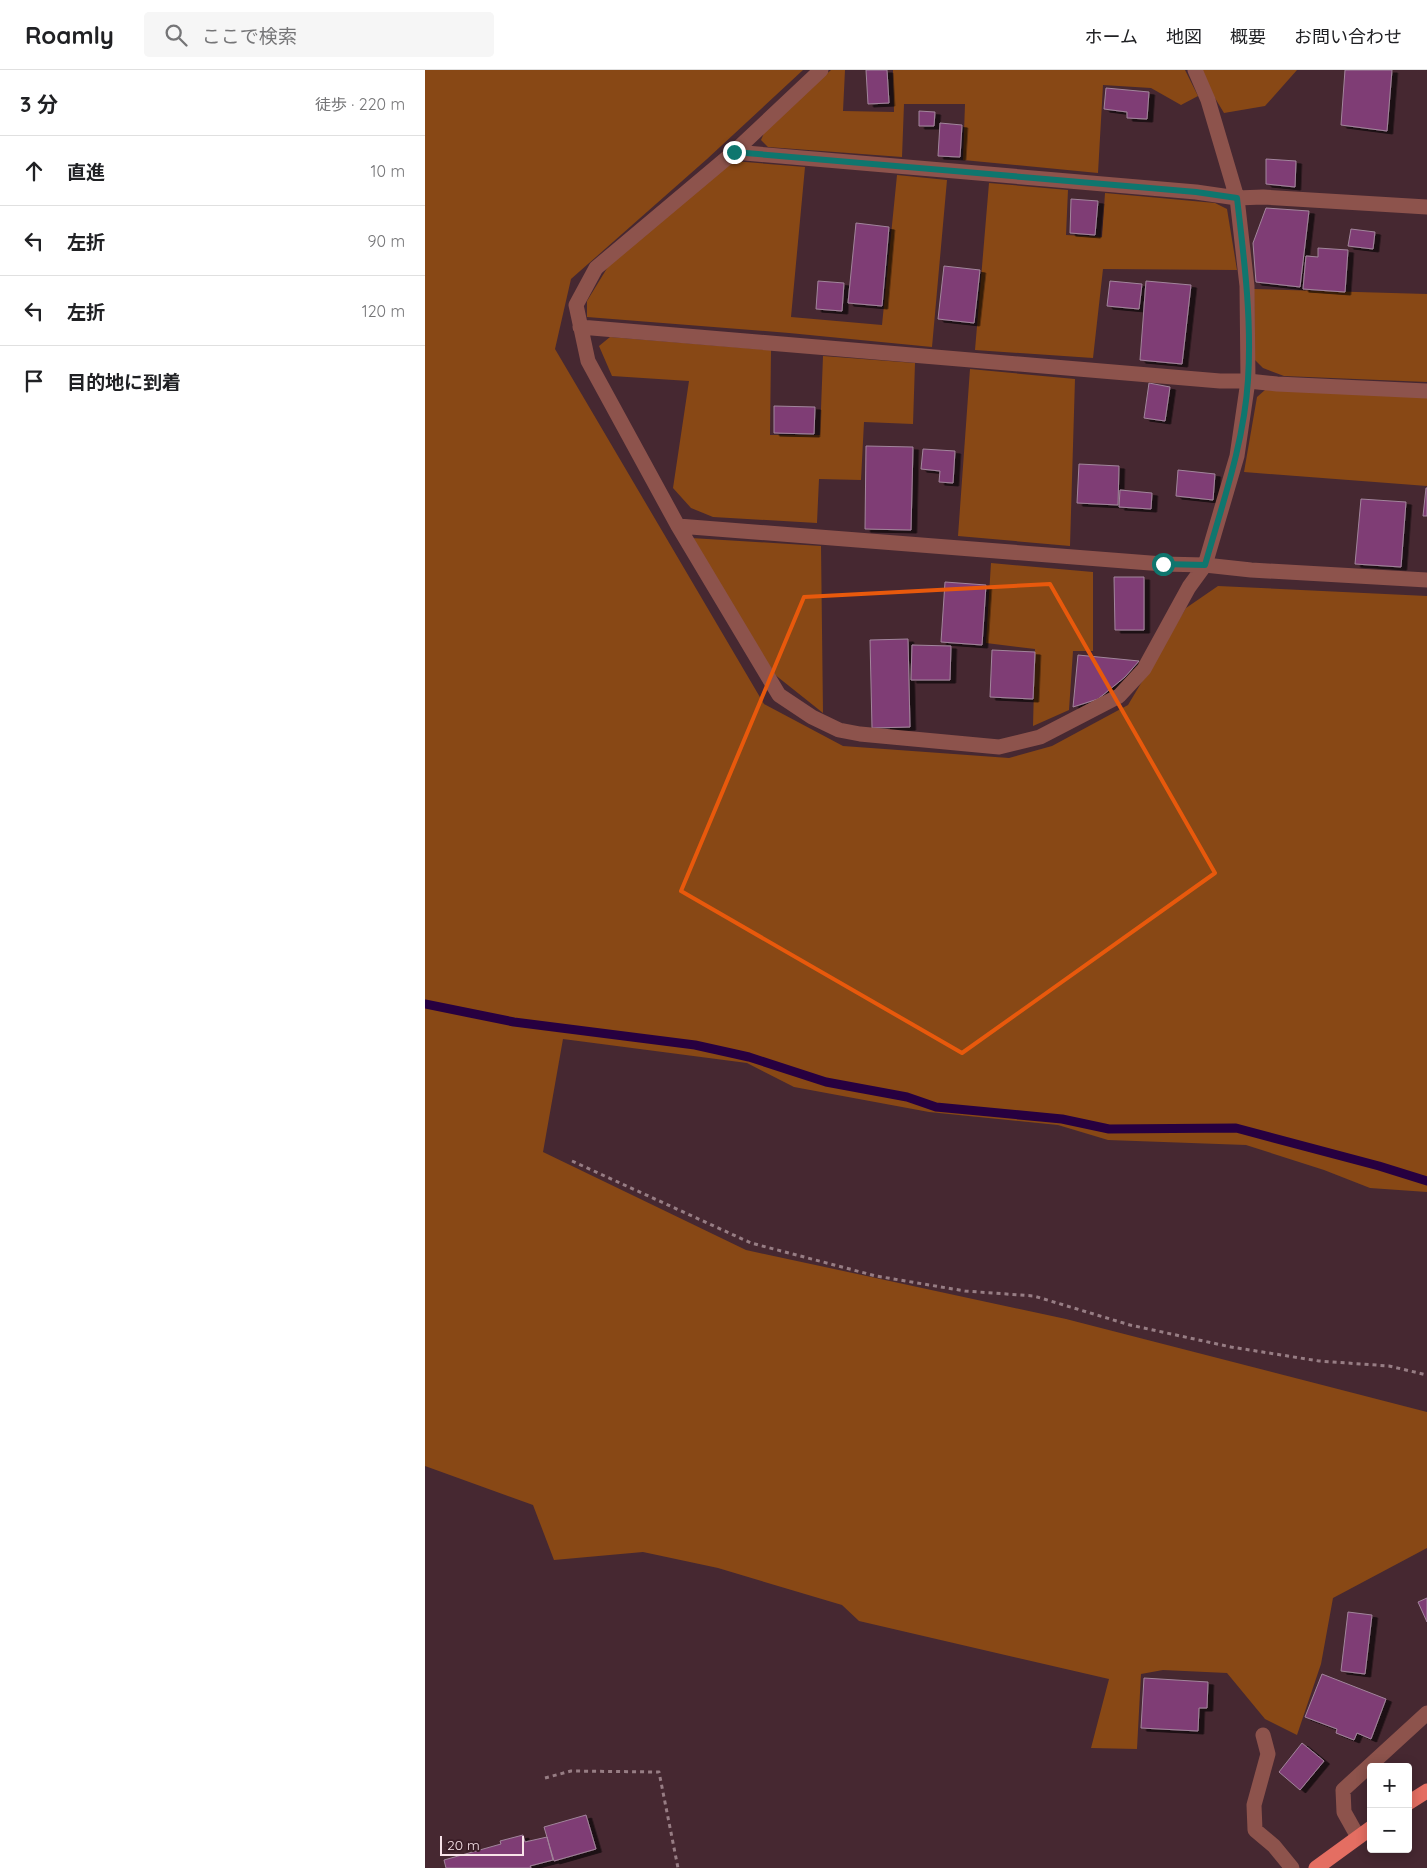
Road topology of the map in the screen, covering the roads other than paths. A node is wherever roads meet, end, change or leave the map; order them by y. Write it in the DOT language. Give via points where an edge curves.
graph roads {
  1 [pos="821,70"];
  2 [pos="1195,70"];
  3 [pos="734,152"];
  4 [pos="1237,198"];
  5 [pos="1427,207"];
  6 [pos="580,327"];
  7 [pos="1248,381"];
  8 [pos="1427,391"];
  9 [pos="678,526"];
  10 [pos="1205,565"];
  11 [pos="1427,580"];
  12 [pos="1427,1713"];
  13 [pos="1263,1735"];
  14 [pos="1427,1791"];
  15 [pos="1412,1800"];
  16 [pos="1367,1831"];
  17 [pos="1358,1837"];
  18 [pos="1292,1868"];
  19 [pos="1316,1868"];
  1 -- 3 [label="lane"];
  2 -- 4 [label="lane" via="1208,100"];
  3 -- 4 [label="lane"];
  3 -- 6 [label="lane" via="596,268 576,305"];
  4 -- 5 [label="lane"];
  4 -- 7 [label="lane" via="1247,286"];
  6 -- 7 [label="lane"];
  6 -- 9 [label="lane" via="588,361"];
  7 -- 8 [label="lane"];
  7 -- 10 [label="lane" via="1237,456"];
  9 -- 10 [label="lane"];
  9 -- 10 [label="lane" via="779,694 812,717 839,730 860,734 999,747 1040,738 1119,696 1144,669 1189,587"];
  10 -- 11 [label="lane"];
  12 -- 17 [label="lane" via="1343,1790 1344,1812"];
  13 -- 18 [label="lane" via="1268,1754 1254,1805 1255,1830"];
  14 -- 15 [label="main road"];
  16 -- 17 [label="main road"];
  17 -- 19 [label="main road"];
}
